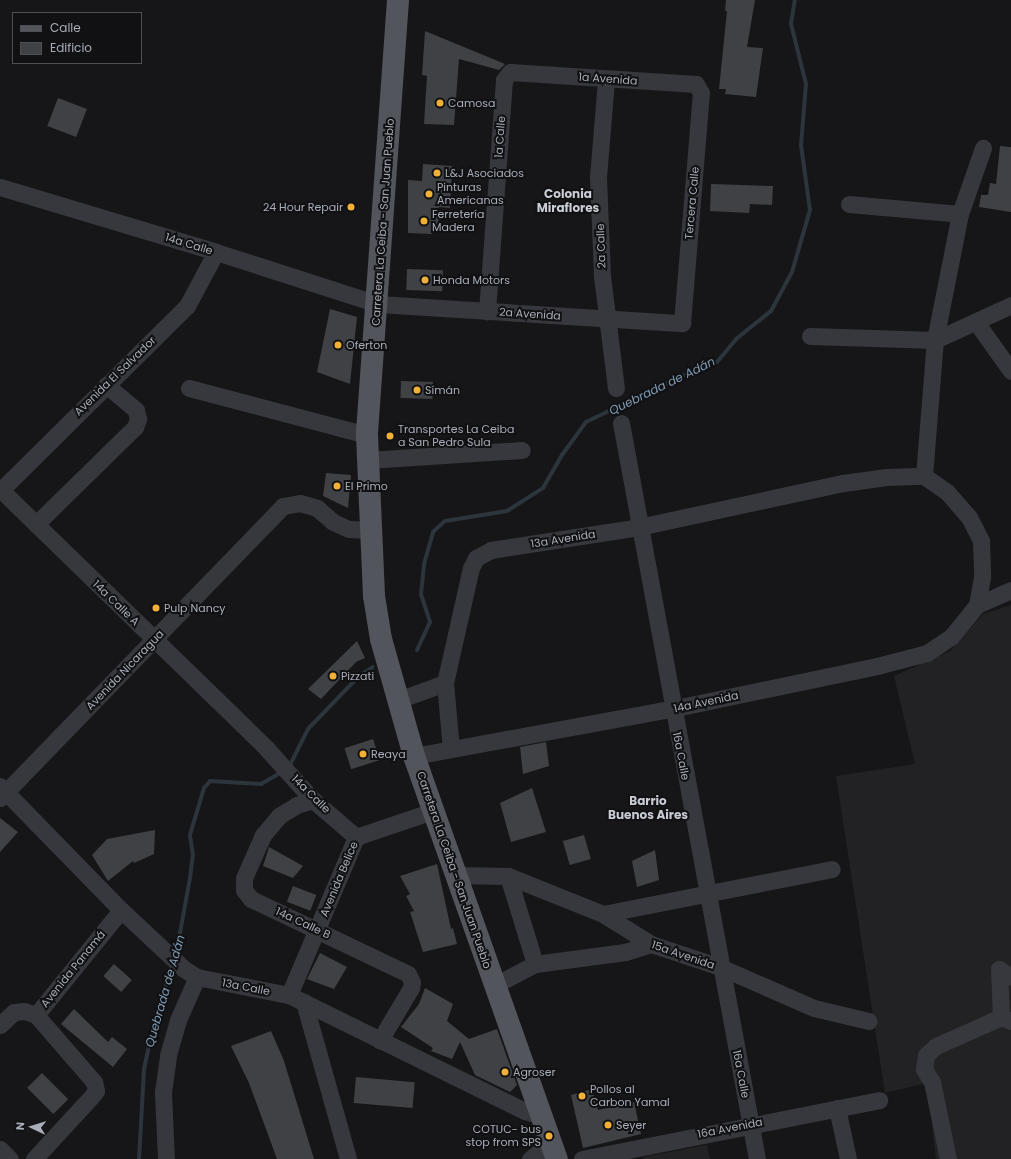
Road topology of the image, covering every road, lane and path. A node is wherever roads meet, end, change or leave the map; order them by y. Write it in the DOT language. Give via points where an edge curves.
graph roads {
  1 [pos="398,0"];
  2 [pos="521,71"];
  3 [pos="606,80"];
  4 [pos="696,84"];
  5 [pos="983,148"];
  6 [pos="0,187"];
  7 [pos="849,204"];
  8 [pos="960,214"];
  9 [pos="216,252"];
  10 [pos="378,304"];
  11 [pos="1011,305"];
  12 [pos="487,311"];
  13 [pos="606,320"];
  14 [pos="976,322"];
  15 [pos="682,324"];
  16 [pos="810,336"];
  17 [pos="935,340"];
  18 [pos="1011,371"];
  19 [pos="106,385"];
  20 [pos="190,388"];
  21 [pos="616,388"];
  22 [pos="620,423"];
  23 [pos="368,435"];
  24 [pos="522,450"];
  25 [pos="368,460"];
  26 [pos="924,476"];
  27 [pos="0,490"];
  28 [pos="36,524"];
  29 [pos="639,527"];
  30 [pos="370,530"];
  31 [pos="1011,590"];
  32 [pos="977,605"];
  33 [pos="154,640"];
  34 [pos="445,683"];
  35 [pos="398,700"];
  36 [pos="672,709"];
  37 [pos="267,749"];
  38 [pos="450,749"];
  39 [pos="414,756"];
  40 [pos="2,792"];
  41 [pos="313,800"];
  42 [pos="433,811"];
  43 [pos="356,837"];
  44 [pos="832,868"];
  45 [pos="456,875"];
  46 [pos="508,876"];
  47 [pos="707,893"];
  48 [pos="121,910"];
  49 [pos="603,914"];
  50 [pos="317,929"];
  51 [pos="651,944"];
  52 [pos="535,964"];
  53 [pos="720,967"];
  54 [pos="191,973"];
  55 [pos="1011,977"];
  56 [pos="495,985"];
  57 [pos="296,998"];
  58 [pos="36,1015"];
  59 [pos="1006,1019"];
  60 [pos="868,1021"];
  61 [pos="0,1025"];
  62 [pos="380,1040"];
  63 [pos="879,1100"];
  64 [pos="837,1108"];
  65 [pos="542,1116"];
  66 [pos="750,1124"];
  67 [pos="0,1149"];
  68 [pos="554,1151"];
  69 [pos="10,1159"];
  70 [pos="34,1159"];
  71 [pos="166,1159"];
  72 [pos="348,1159"];
  73 [pos="530,1159"];
  74 [pos="582,1159"];
  75 [pos="757,1159"];
  76 [pos="848,1159"];
  77 [pos="948,1159"];
  1 -- 10 [label="main road, Carretera La Ceiba - San Juan Pueblo"];
  2 -- 3 [label="street, 1a Avenida"];
  2 -- 12 [label="street, 1a Calle" via="510,72 504,80"];
  3 -- 4 [label="street, 1a Avenida"];
  3 -- 13 [label="street, 2a Calle" via="598,177"];
  4 -- 15 [label="street, Tercera Calle" via="701,93"];
  5 -- 8 [label="street"];
  6 -- 9 [label="street, 14a Calle"];
  7 -- 8 [label="street"];
  8 -- 17 [label="street"];
  9 -- 10 [label="street, 14a Calle"];
  9 -- 19 [label="street, Avenida El Salvador" via="187,306"];
  10 -- 12 [label="street, 2a Avenida"];
  10 -- 23 [label="main road, Carretera La Ceiba - San Juan Pueblo"];
  11 -- 14 [label="street"];
  12 -- 13 [label="street, 2a Avenida"];
  13 -- 15 [label="street, 2a Avenida"];
  13 -- 21 [label="street, 2a Calle"];
  14 -- 17 [label="street"];
  14 -- 18 [label="street"];
  16 -- 17 [label="street"];
  17 -- 26 [label="street"];
  19 -- 27 [label="street, Avenida El Salvador"];
  19 -- 28 [label="street" via="136,410 138,419 135,427"];
  20 -- 23 [label="street"];
  22 -- 29 [label="street, 16a Calle"];
  23 -- 25 [label="main road, Carretera La Ceiba - San Juan Pueblo"];
  24 -- 25 [label="street"];
  25 -- 30 [label="main road, Carretera La Ceiba - San Juan Pueblo"];
  26 -- 29 [label="street, 13a Avenida" via="887,477 843,483"];
  26 -- 32 [label="street" via="948,492 969,517 981,541 982,577"];
  27 -- 28 [label="street, 14a Calle A"];
  28 -- 33 [label="street, 14a Calle A"];
  29 -- 34 [label="street, 13a Avenida" via="491,550 480,555 471,568"];
  29 -- 36 [label="street, 16a Calle"];
  30 -- 33 [label="street, Avenida Nicaragua" via="349,529 333,522 317,508 300,503 283,506"];
  30 -- 35 [label="main road, Carretera La Ceiba - San Juan Pueblo" via="374,596 381,639"];
  31 -- 32 [label="street"];
  32 -- 36 [label="street, 14a Avenida" via="951,637 927,653"];
  33 -- 37 [label="street, 14a Calle A"];
  33 -- 40 [label="street, Avenida Nicaragua"];
  34 -- 35 [label="street"];
  34 -- 38 [label="street, 13a Avenida"];
  35 -- 39 [label="main road, Carretera La Ceiba - San Juan Pueblo"];
  36 -- 38 [label="street, 14a Avenida"];
  36 -- 47 [label="street, 16a Calle"];
  37 -- 41 [label="street, 14a Calle"];
  38 -- 39 [label="street, 14a Avenida"];
  39 -- 42 [label="main road, Carretera La Ceiba - San Juan Pueblo"];
  40 -- 48 [label="street"];
  41 -- 43 [label="street, 14a Calle"];
  41 -- 50 [label="street, 14a Calle B" via="297,805 279,816 263,835 244,878 244,890 251,899"];
  42 -- 43 [label="street, Avenida Belice"];
  42 -- 45 [label="main road, Carretera La Ceiba - San Juan Pueblo"];
  43 -- 50 [label="street, Avenida Belice"];
  44 -- 47 [label="street"];
  45 -- 46 [label="street, 15a Avenida"];
  45 -- 56 [label="main road, Carretera La Ceiba - San Juan Pueblo"];
  46 -- 49 [label="street, 15a Avenida"];
  46 -- 52 [label="street"];
  47 -- 49 [label="street"];
  47 -- 53 [label="street, 16a Calle"];
  48 -- 54 [label="street"];
  48 -- 58 [label="street, Avenida Panamá"];
  49 -- 51 [label="street, 15a Avenida"];
  50 -- 57 [label="street, Avenida Belice"];
  50 -- 62 [label="street, 14a Calle B" via="408,974 412,982 411,988"];
  51 -- 52 [label="street" via="625,952"];
  51 -- 53 [label="street, 15a Avenida"];
  52 -- 56 [label="street"];
  53 -- 60 [label="street, 15a Avenida" via="814,1008"];
  53 -- 66 [label="street, 16a Calle"];
  54 -- 57 [label="street, 13a Calle"];
  54 -- 71 [label="street" via="168,1055 163,1092"];
  55 -- 59 [label="street" via="999,969"];
  56 -- 65 [label="main road, Carretera La Ceiba - San Juan Pueblo"];
  57 -- 62 [label="street, 13a Calle"];
  57 -- 72 [label="street"];
  58 -- 61 [label="street, Avenida Panamá" via="24,1011 14,1012"];
  58 -- 70 [label="street" via="94,1082 96,1091"];
  59 -- 77 [label="street" via="936,1046 926,1055 924,1069 932,1082"];
  62 -- 65 [label="street, 13a Calle" via="525,1111"];
  63 -- 64 [label="street, 16a Avenida"];
  64 -- 66 [label="street, 16a Avenida"];
  64 -- 76 [label="street"];
  65 -- 68 [label="main road, Carretera La Ceiba - San Juan Pueblo"];
  66 -- 74 [label="street, 16a Avenida"];
  66 -- 75 [label="street, 16a Calle"];
  67 -- 69 [label="street"];
  68 -- 73 [label="street"];
}
